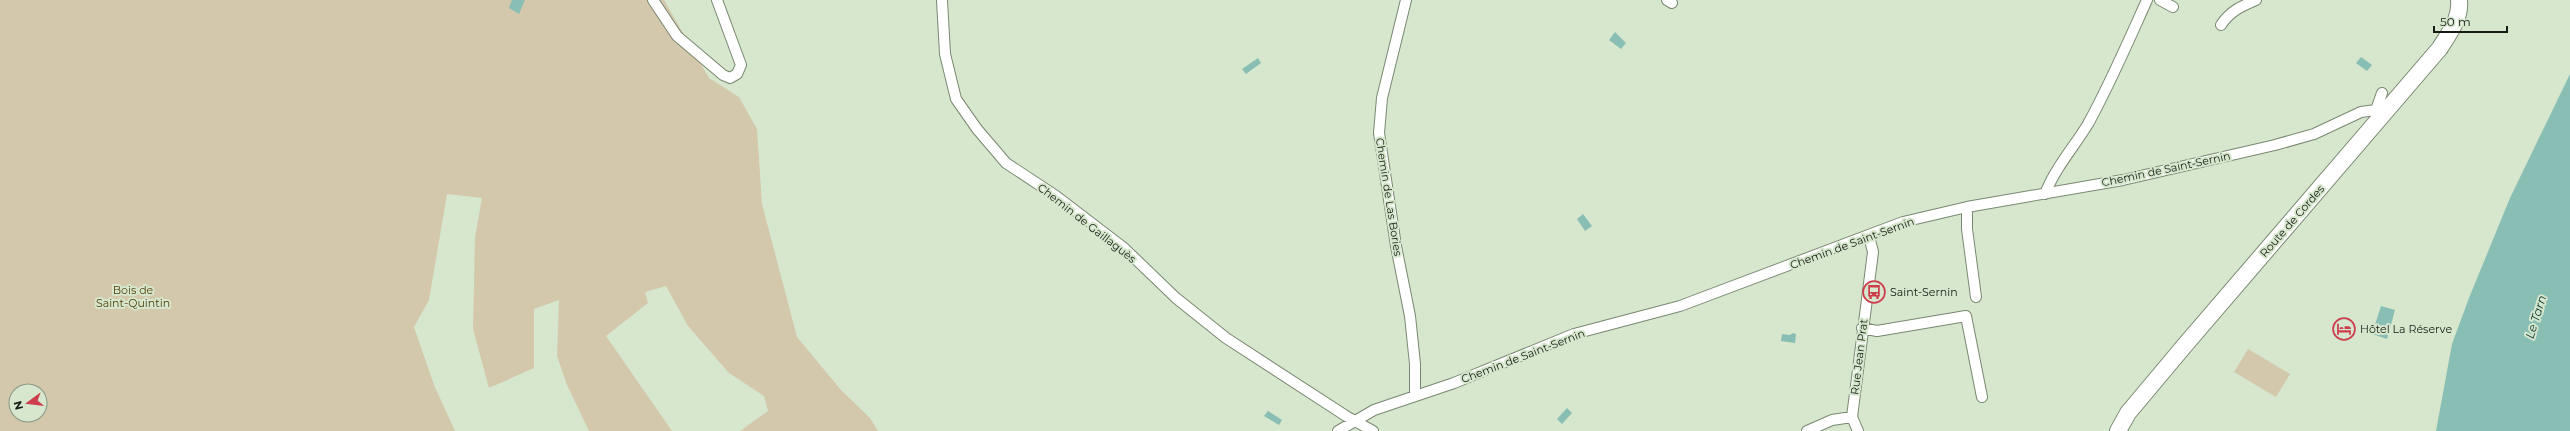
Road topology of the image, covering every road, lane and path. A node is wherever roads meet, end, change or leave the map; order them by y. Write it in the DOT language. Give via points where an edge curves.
graph roads {
  1 [pos="654,0"];
  2 [pos="717,0"];
  3 [pos="942,0"];
  4 [pos="1406,0"];
  5 [pos="2147,0"];
  6 [pos="2160,0"];
  7 [pos="2256,0"];
  8 [pos="2461,2"];
  9 [pos="2173,7"];
  10 [pos="2221,25"];
  11 [pos="2382,93"];
  12 [pos="2381,111"];
  13 [pos="2045,194"];
  14 [pos="1967,207"];
  15 [pos="1868,236"];
  16 [pos="1976,297"];
  17 [pos="1862,328"];
  18 [pos="1415,396"];
  19 [pos="1982,397"];
  20 [pos="1852,417"];
  21 [pos="1354,420"];
  22 [pos="1338,431"];
  23 [pos="1373,431"];
  24 [pos="1807,431"];
  25 [pos="1858,431"];
  26 [pos="2118,431"];
  1 -- 2 [label="street" via="677,36 730,78 737,74 741,66"];
  3 -- 21 [label="street, Chemin de Gaillaguès" via="945,54 956,99 976,129 1006,163 1056,196 1124,248 1176,298 1226,338"];
  4 -- 18 [label="street, Chemin de Las Bories" via="1382,98 1379,133 1396,246 1410,316"];
  5 -- 13 [label="street" via="2088,123 2051,179"];
  6 -- 9 [label="street"];
  7 -- 10 [label="street" via="2237,8"];
  8 -- 12 [label="main road, Route de Cordes" via="2453,26 2440,48"];
  11 -- 12 [label="street"];
  12 -- 13 [label="street, Chemin de Saint-Sernin" via="2361,112 2314,134 2275,145 2123,180"];
  12 -- 26 [label="main road, Route de Cordes" via="2128,413"];
  13 -- 14 [label="street, Chemin de Saint-Sernin"];
  14 -- 15 [label="street, Chemin de Saint-Sernin" via="1903,222"];
  14 -- 16 [label="street" via="1967,229"];
  15 -- 17 [label="street, Rue Jean Prat" via="1873,252"];
  15 -- 18 [label="street, Chemin de Saint-Sernin" via="1680,306 1574,334"];
  17 -- 19 [label="street" via="1877,330 1966,316"];
  17 -- 20 [label="street, Rue Jean Prat"];
  18 -- 21 [label="street, Chemin de Saint-Sernin"];
  20 -- 24 [label="street" via="1832,420"];
  20 -- 25 [label="street, Rue Jean Prat"];
  21 -- 22 [label="street, Chemin de Saint-Sernin"];
  21 -- 23 [label="street, Chemin de Gaillaguès"];
}
